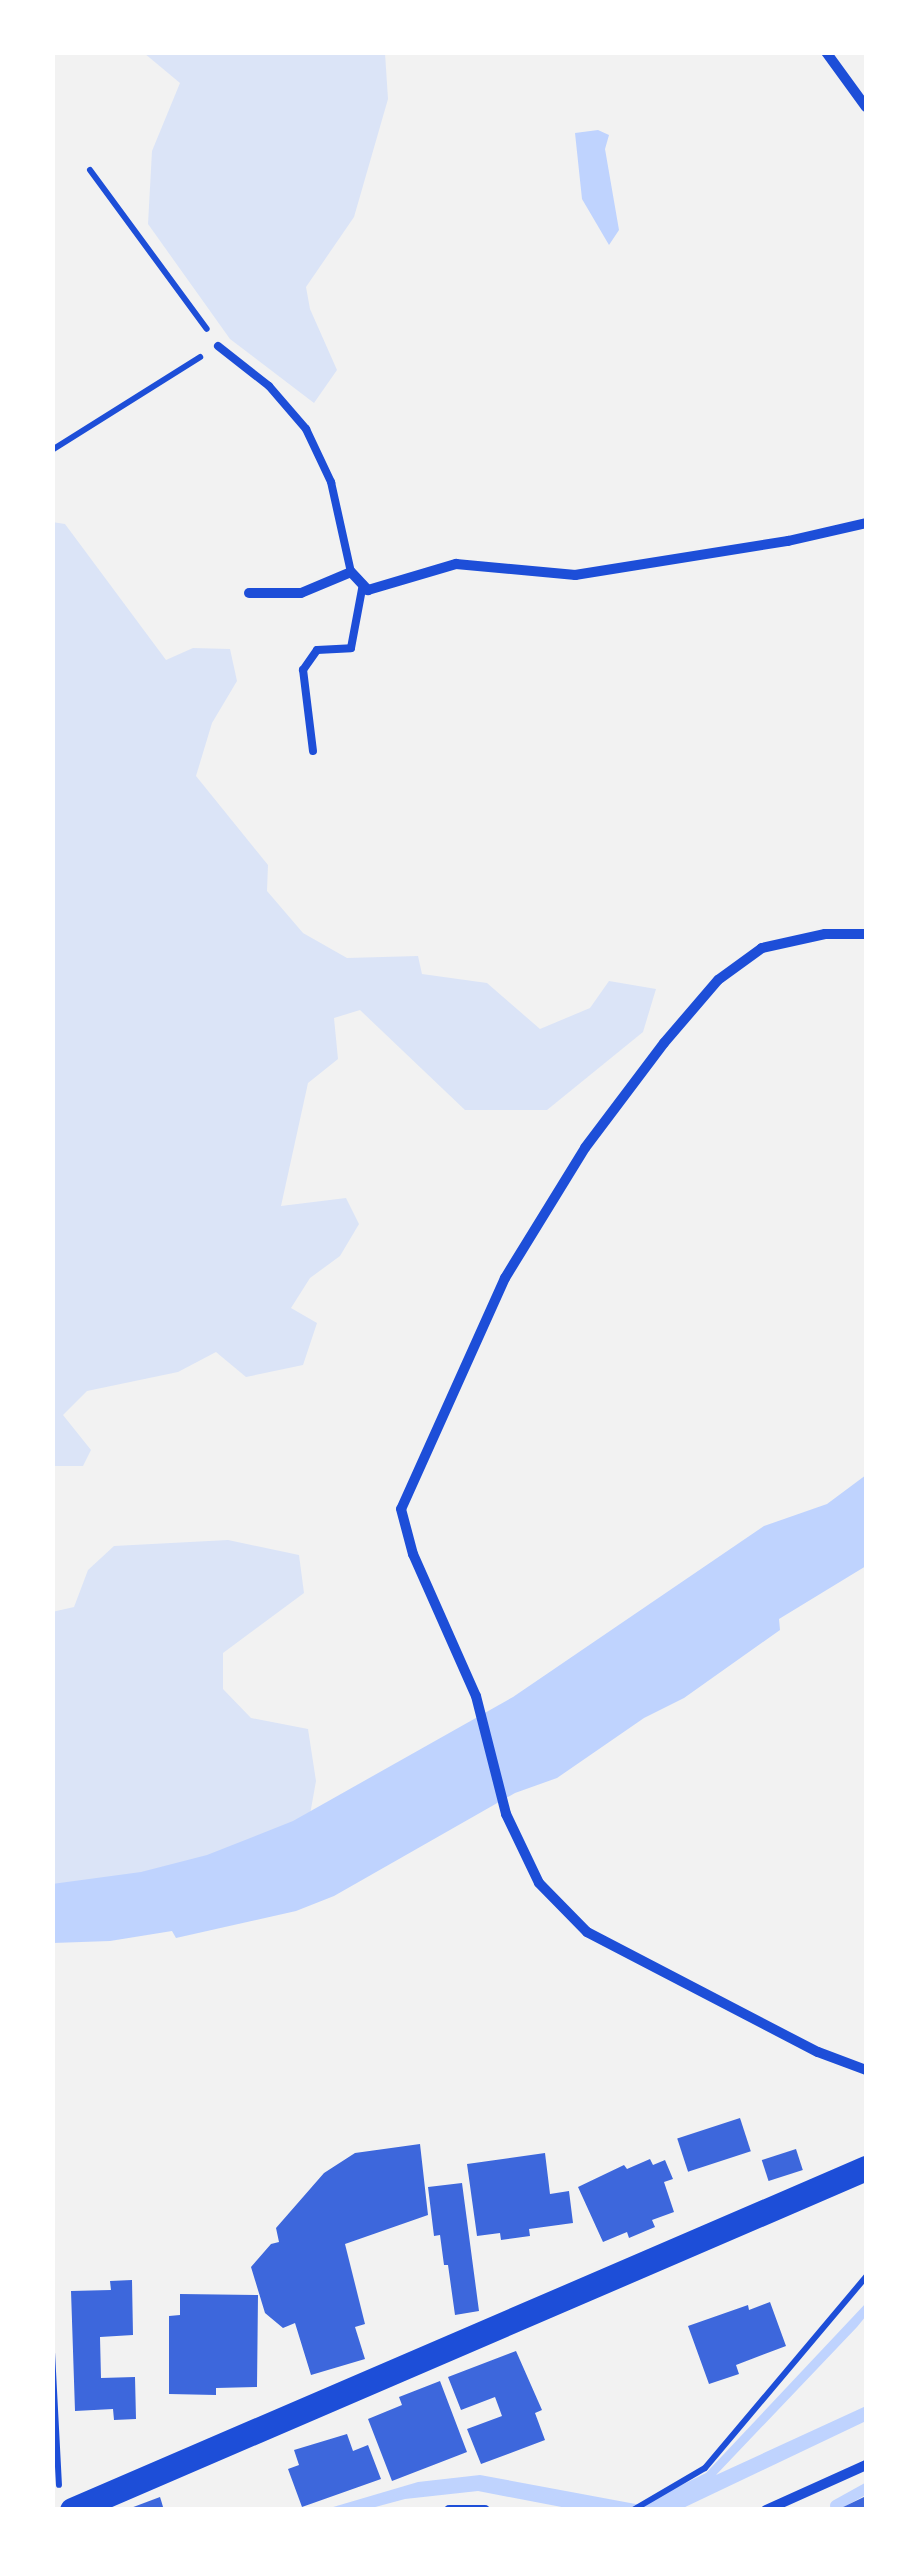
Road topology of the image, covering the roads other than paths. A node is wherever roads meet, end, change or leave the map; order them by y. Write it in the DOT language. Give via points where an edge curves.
graph roads {
  1 [pos="826,52"];
  2 [pos="866,107"];
  3 [pos="218,346"];
  4 [pos="866,523"];
  5 [pos="351,572"];
  6 [pos="363,584"];
  7 [pos="249,593"];
  8 [pos="313,751"];
  9 [pos="866,934"];
  10 [pos="866,2070"];
  11 [pos="866,2168"];
  12 [pos="866,2464"];
  13 [pos="66,2500"];
  14 [pos="449,2510"];
  15 [pos="485,2510"];
  16 [pos="766,2510"];
  1 -- 2 [label="street"];
  3 -- 5 [label="lane" via="269,386 306,429 331,482"];
  4 -- 6 [label="street" via="575,575 456,564 368,590"];
  5 -- 6 [label="street"];
  5 -- 7 [label="street" via="300,593"];
  6 -- 8 [label="lane" via="351,648 317,650 302,670"];
  9 -- 10 [label="street" via="825,934 762,948 718,980 664,1043 585,1148 505,1278 401,1509 413,1554 476,1696 506,1814 539,1884 587,1932 818,2052"];
  11 -- 13 [label="main road"];
  12 -- 16 [label="street"];
  14 -- 15 [label="street"];
}
